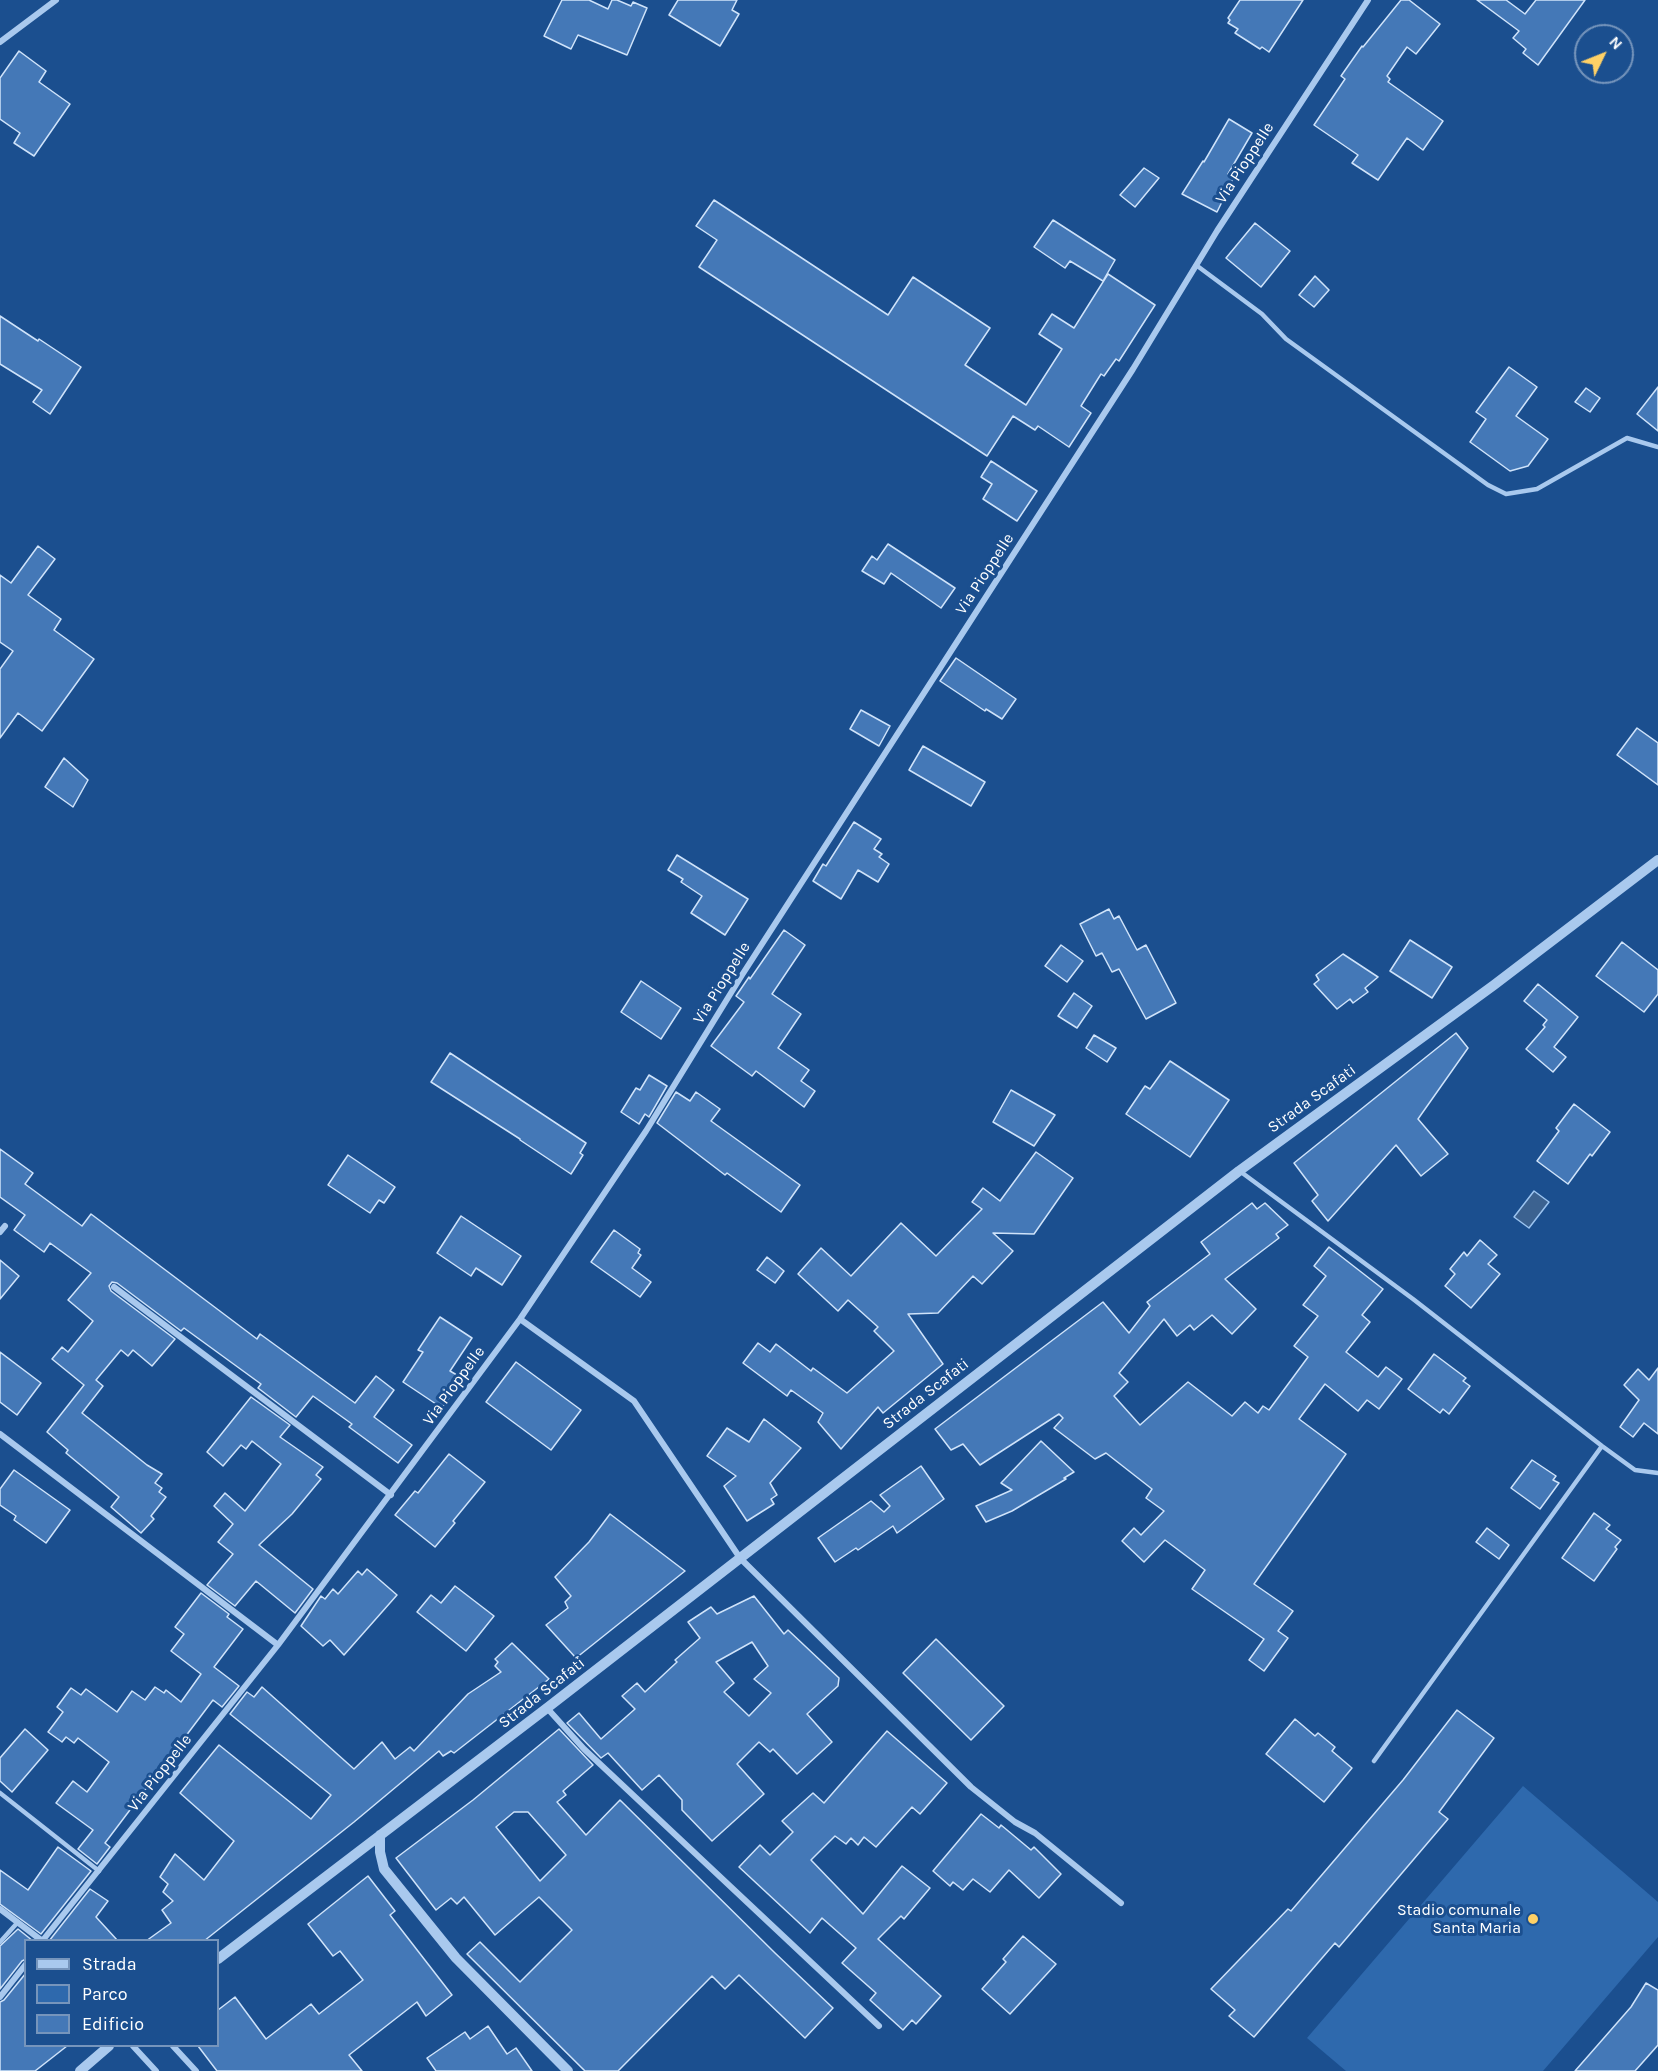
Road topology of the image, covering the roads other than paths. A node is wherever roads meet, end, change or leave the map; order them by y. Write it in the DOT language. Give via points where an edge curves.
graph roads {
  1 [pos="56,0"];
  2 [pos="1368,0"];
  3 [pos="0,42"];
  4 [pos="1196,265"];
  5 [pos="1658,447"];
  6 [pos="1658,860"];
  7 [pos="1239,1171"];
  8 [pos="5,1226"];
  9 [pos="0,1232"];
  10 [pos="114,1287"];
  11 [pos="520,1319"];
  12 [pos="0,1434"];
  13 [pos="1602,1446"];
  14 [pos="1658,1473"];
  15 [pos="391,1494"];
  16 [pos="740,1558"];
  17 [pos="278,1645"];
  18 [pos="547,1708"];
  19 [pos="1374,1761"];
  20 [pos="0,1793"];
  21 [pos="381,1835"];
  22 [pos="100,1872"];
  23 [pos="1121,1903"];
  24 [pos="0,1909"];
  25 [pos="18,1922"];
  26 [pos="39,1939"];
  27 [pos="44,1939"];
  28 [pos="0,1942"];
  29 [pos="219,1958"];
  30 [pos="24,1967"];
  31 [pos="0,1997"];
  32 [pos="879,2026"];
  33 [pos="108,2047"];
  34 [pos="134,2047"];
  35 [pos="174,2047"];
  36 [pos="80,2071"];
  37 [pos="156,2071"];
  38 [pos="196,2071"];
  39 [pos="568,2071"];
  1 -- 3 [label="street"];
  2 -- 4 [label="street, Via Pioppelle"];
  4 -- 5 [label="lane" via="1262,314 1287,339 1506,494 1537,489 1627,438"];
  4 -- 11 [label="street, Via Pioppelle" via="646,1131"];
  6 -- 7 [label="street, Strada Scafati"];
  7 -- 13 [label="lane" via="1413,1299"];
  7 -- 16 [label="street, Strada Scafati"];
  8 -- 9 [label="street"];
  10 -- 15 [label="street"];
  11 -- 15 [label="street, Via Pioppelle"];
  11 -- 16 [label="street" via="634,1401"];
  12 -- 17 [label="street"];
  13 -- 14 [label="lane" via="1635,1470"];
  13 -- 19 [label="lane"];
  15 -- 17 [label="street, Via Pioppelle"];
  16 -- 18 [label="street, Strada Scafati"];
  16 -- 23 [label="street" via="971,1787"];
  17 -- 22 [label="street, Via Pioppelle"];
  18 -- 21 [label="street, Strada Scafati"];
  18 -- 32 [label="street" via="593,1757"];
  20 -- 22 [label="lane"];
  21 -- 29 [label="street, Strada Scafati"];
  21 -- 39 [label="street" via="384,1869 456,1959"];
  22 -- 27 [label="street, Via Pioppelle"];
  24 -- 25 [label="street"];
  25 -- 26 [label="street"];
  25 -- 28 [label="lane"];
  30 -- 31 [label="street"];
  33 -- 36 [label="street"];
  34 -- 37 [label="street"];
  35 -- 38 [label="street"];
}
